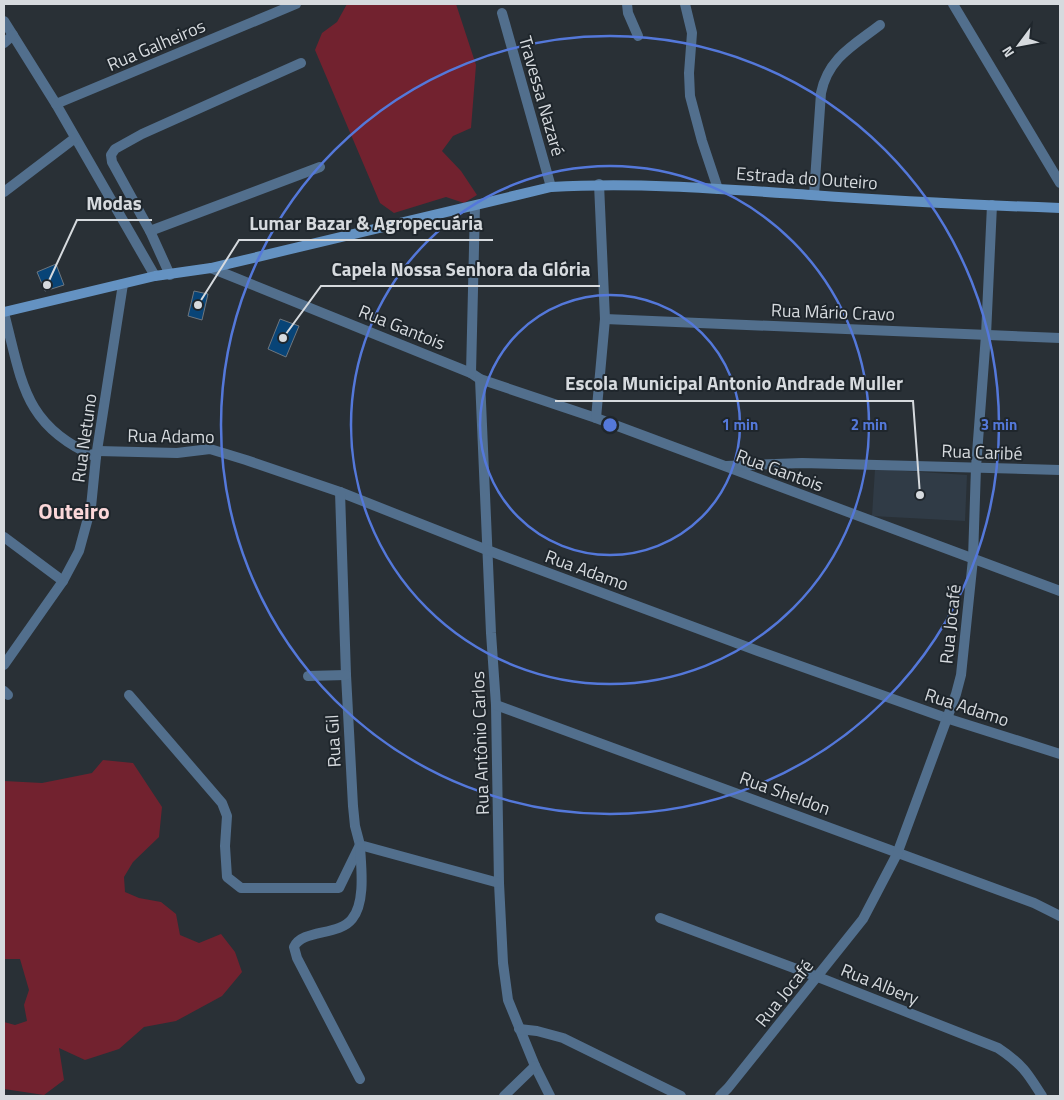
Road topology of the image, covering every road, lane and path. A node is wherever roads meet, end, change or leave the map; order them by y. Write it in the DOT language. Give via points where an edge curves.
graph roads {
  1 [pos="296,4"];
  2 [pos="627,4"];
  3 [pos="685,4"];
  4 [pos="953,4"];
  5 [pos="502,13"];
  6 [pos="4,21"];
  7 [pos="880,25"];
  8 [pos="13,35"];
  9 [pos="638,36"];
  10 [pos="4,43"];
  11 [pos="301,63"];
  12 [pos="56,104"];
  13 [pos="75,138"];
  14 [pos="320,167"];
  15 [pos="1060,183"];
  16 [pos="599,184"];
  17 [pos="551,187"];
  18 [pos="718,189"];
  19 [pos="4,192"];
  20 [pos="814,195"];
  21 [pos="992,205"];
  22 [pos="475,206"];
  23 [pos="1060,208"];
  24 [pos="150,231"];
  25 [pos="211,268"];
  26 [pos="170,274"];
  27 [pos="155,276"];
  28 [pos="123,284"];
  29 [pos="4,312"];
  30 [pos="605,319"];
  31 [pos="986,335"];
  32 [pos="1060,338"];
  33 [pos="475,376"];
  34 [pos="596,418"];
  35 [pos="97,454"];
  36 [pos="723,466"];
  37 [pos="976,468"];
  38 [pos="1060,470"];
  39 [pos="340,492"];
  40 [pos="4,538"];
  41 [pos="487,550"];
  42 [pos="974,559"];
  43 [pos="63,581"];
  44 [pos="1060,591"];
  45 [pos="4,665"];
  46 [pos="346,675"];
  47 [pos="308,676"];
  48 [pos="128,695"];
  49 [pos="496,705"];
  50 [pos="946,718"];
  51 [pos="1060,754"];
  52 [pos="360,845"];
  53 [pos="897,854"];
  54 [pos="499,883"];
  55 [pos="1060,916"];
  56 [pos="660,918"];
  57 [pos="818,977"];
  58 [pos="519,1029"];
  59 [pos="535,1066"];
  60 [pos="360,1079"];
  61 [pos="504,1096"];
  62 [pos="550,1096"];
  63 [pos="681,1096"];
  64 [pos="720,1096"];
  65 [pos="1042,1096"];
  1 -- 12 [label="street, Rua Galheiros"];
  2 -- 9 [label="street"];
  3 -- 18 [label="street" via="692,33 690,96"];
  4 -- 15 [label="street"];
  5 -- 17 [label="street, Travessa Nazaré"];
  6 -- 8 [label="street"];
  7 -- 20 [label="street" via="844,53 831,66 824,80"];
  8 -- 10 [label="street"];
  8 -- 12 [label="street"];
  11 -- 24 [label="street" via="115,149 111,155 112,162"];
  12 -- 13 [label="street"];
  13 -- 19 [label="street"];
  13 -- 27 [label="street"];
  14 -- 24 [label="street"];
  16 -- 17 [label="street, Estrada do Outeiro"];
  16 -- 18 [label="street, Estrada do Outeiro"];
  16 -- 30 [label="street"];
  17 -- 22 [label="street, Estrada do Outeiro"];
  18 -- 20 [label="street, Estrada do Outeiro"];
  20 -- 21 [label="street, Estrada do Outeiro"];
  21 -- 23 [label="street, Estrada do Outeiro"];
  21 -- 31 [label="street, Rua Jocafé"];
  22 -- 25 [label="street, Estrada do Outeiro"];
  22 -- 33 [label="street, Rua Antônio Carlos"];
  24 -- 26 [label="street"];
  25 -- 26 [label="street, Estrada do Outeiro"];
  25 -- 33 [label="street, Rua Gantois"];
  26 -- 27 [label="street, Estrada do Outeiro"];
  27 -- 28 [label="street, Estrada do Outeiro"];
  28 -- 29 [label="street, Estrada do Outeiro"];
  28 -- 35 [label="street, Rua Netuno"];
  29 -- 35 [label="street" via="26,396 37,414 50,429 79,450"];
  30 -- 31 [label="street, Rua Mário Cravo"];
  30 -- 34 [label="street"];
  31 -- 32 [label="street, Rua Mário Cravo"];
  31 -- 37 [label="street, Rua Jocafé"];
  33 -- 34 [label="street, Rua Gantois"];
  33 -- 41 [label="street, Rua Antônio Carlos"];
  34 -- 36 [label="street, Rua Gantois"];
  35 -- 39 [label="street, Rua Adamo" via="177,453 210,449"];
  35 -- 43 [label="street, Rua Netuno" via="85,530 79,551"];
  36 -- 37 [label="street, Rua Caribé" via="802,463"];
  36 -- 42 [label="street, Rua Gantois"];
  37 -- 38 [label="street, Rua Caribé"];
  37 -- 42 [label="street, Rua Jocafé"];
  39 -- 41 [label="street, Rua Adamo"];
  39 -- 46 [label="street, Rua Gil"];
  40 -- 43 [label="street"];
  41 -- 49 [label="street, Rua Antônio Carlos"];
  41 -- 50 [label="street, Rua Adamo"];
  42 -- 44 [label="street, Rua Gantois"];
  42 -- 50 [label="street, Rua Jocafé" via="961,675"];
  43 -- 45 [label="street, Rua Netuno"];
  46 -- 47 [label="street"];
  46 -- 52 [label="street, Rua Gil" via="354,826"];
  48 -- 52 [label="street" via="222,803 227,816 227,877 242,888 340,888"];
  49 -- 53 [label="street, Rua Sheldon"];
  49 -- 54 [label="street, Rua Antônio Carlos"];
  50 -- 51 [label="street, Rua Adamo"];
  50 -- 53 [label="street, Rua Jocafé"];
  52 -- 54 [label="street"];
  52 -- 60 [label="street, Rua Gil" via="362,886 353,918 344,926 298,940 294,947"];
  53 -- 55 [label="street, Rua Sheldon"];
  53 -- 57 [label="street, Rua Jocafé" via="864,919"];
  54 -- 58 [label="street, Rua Antônio Carlos" via="502,963 508,1000"];
  56 -- 57 [label="street, Rua Albery"];
  57 -- 64 [label="street, Rua Jocafé"];
  57 -- 65 [label="street, Rua Albery" via="998,1048 1027,1072"];
  58 -- 59 [label="street, Rua Antônio Carlos"];
  58 -- 63 [label="street" via="563,1038"];
  59 -- 61 [label="street"];
  59 -- 62 [label="street, Rua Antônio Carlos"];
}
